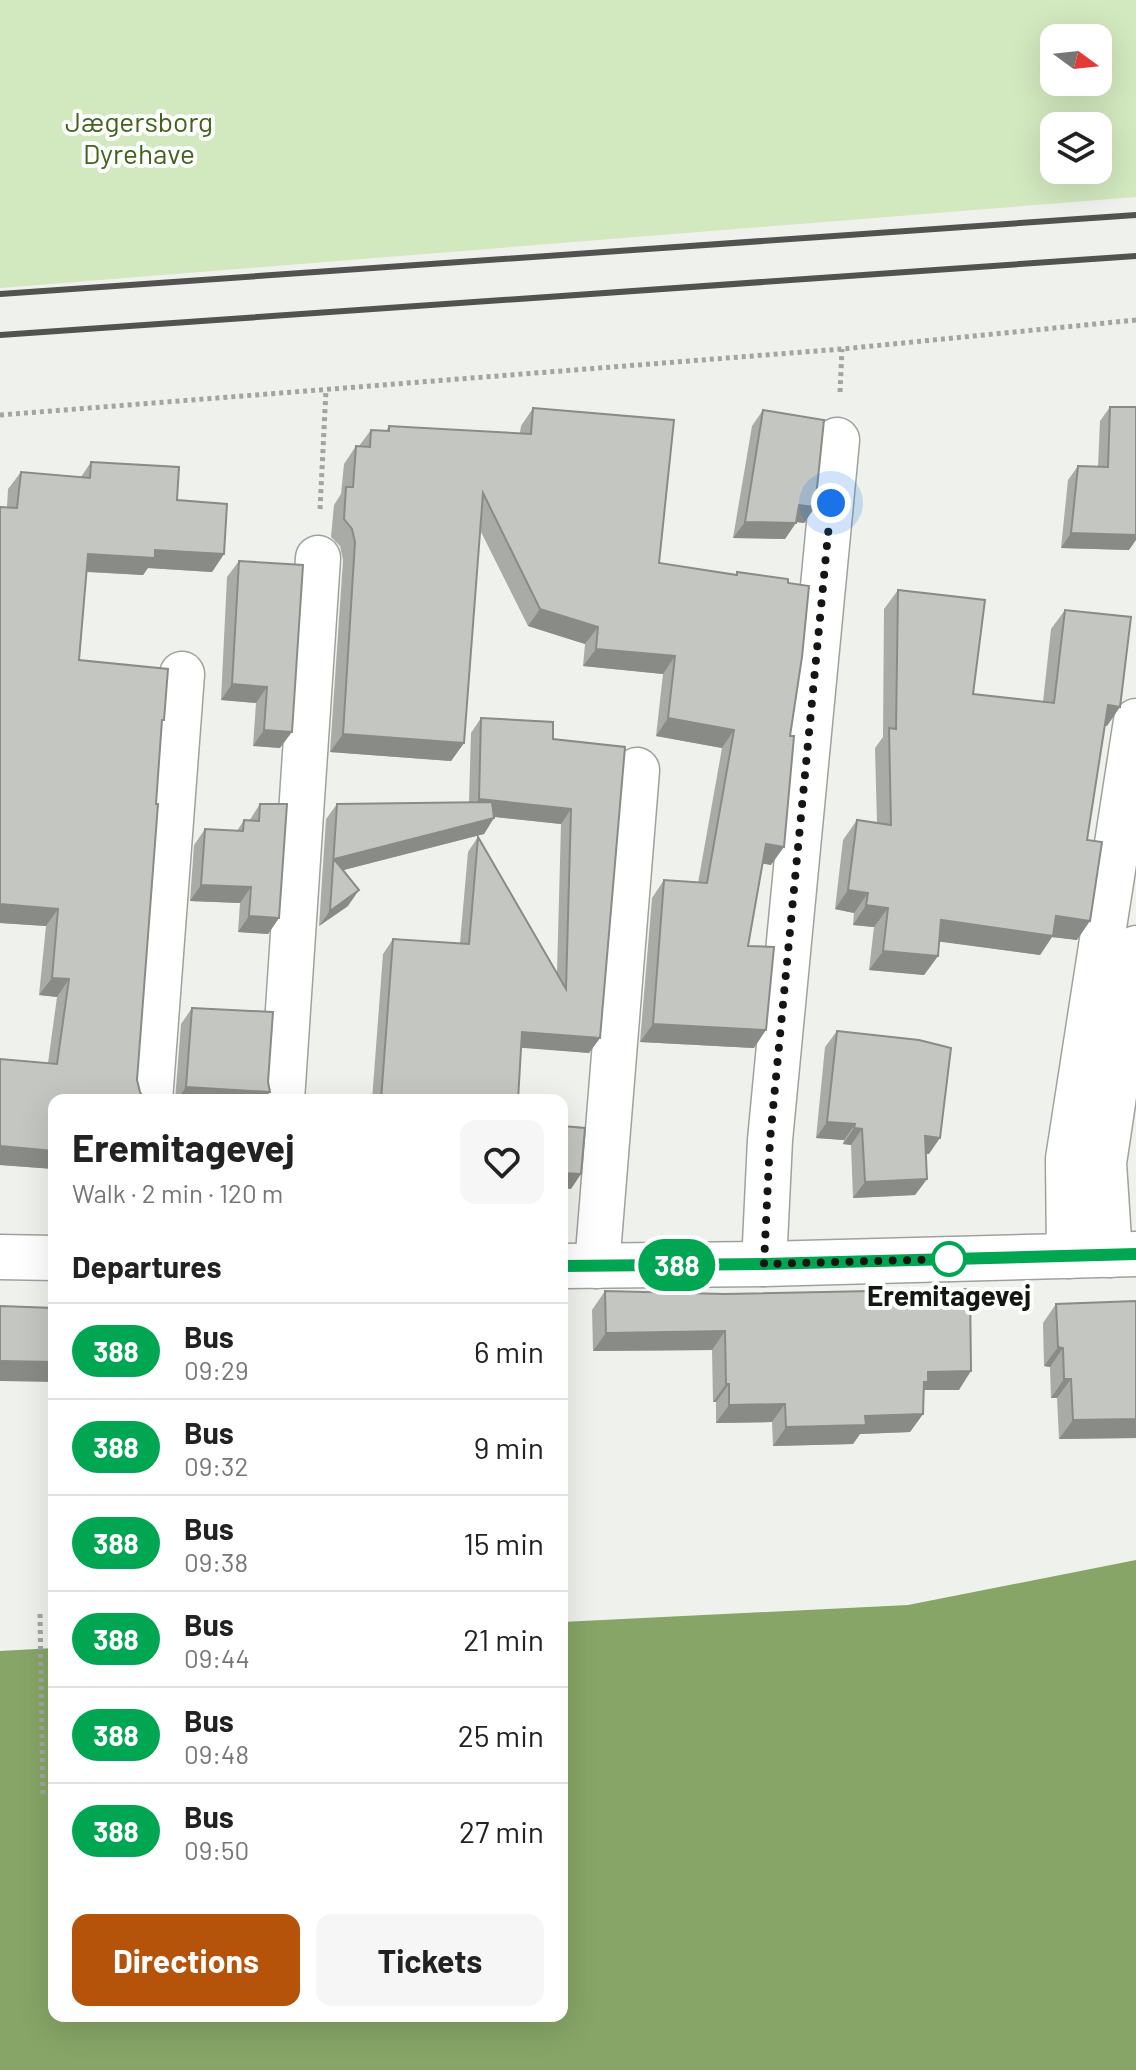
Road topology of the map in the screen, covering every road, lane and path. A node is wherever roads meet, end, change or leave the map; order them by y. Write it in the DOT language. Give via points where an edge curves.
graph roads {
  1 [pos="1136,320"];
  2 [pos="326,390"];
  3 [pos="0,415"];
  4 [pos="837,440"];
  5 [pos="318,558"];
  6 [pos="839,667"];
  7 [pos="182,674"];
  8 [pos="1136,721"];
  9 [pos="637,770"];
  10 [pos="1136,948"];
  11 [pos="150,1094"];
  12 [pos="282,1094"];
  13 [pos="1105,1255"];
  14 [pos="0,1257"];
  15 [pos="48,1258"];
  16 [pos="775,1264"];
  17 [pos="580,1266"];
  18 [pos="40,1614"];
  19 [pos="43,1796"];
  1 -- 2 [label="path"];
  2 -- 3 [label="path"];
  2 -- 5 [label="path"];
  4 -- 16 [label="main road" via="770,1140"];
  5 -- 12 [label="main road"];
  6 -- 16 [label="main road"];
  7 -- 11 [label="main road"];
  8 -- 13 [label="main road" via="1068,1159"];
  9 -- 17 [label="main road"];
  10 -- 13 [label="main road" via="1104,1163"];
  13 -- 16 [label="main road"];
  14 -- 15 [label="main road"];
  16 -- 17 [label="main road"];
  18 -- 19 [label="path"];
}
